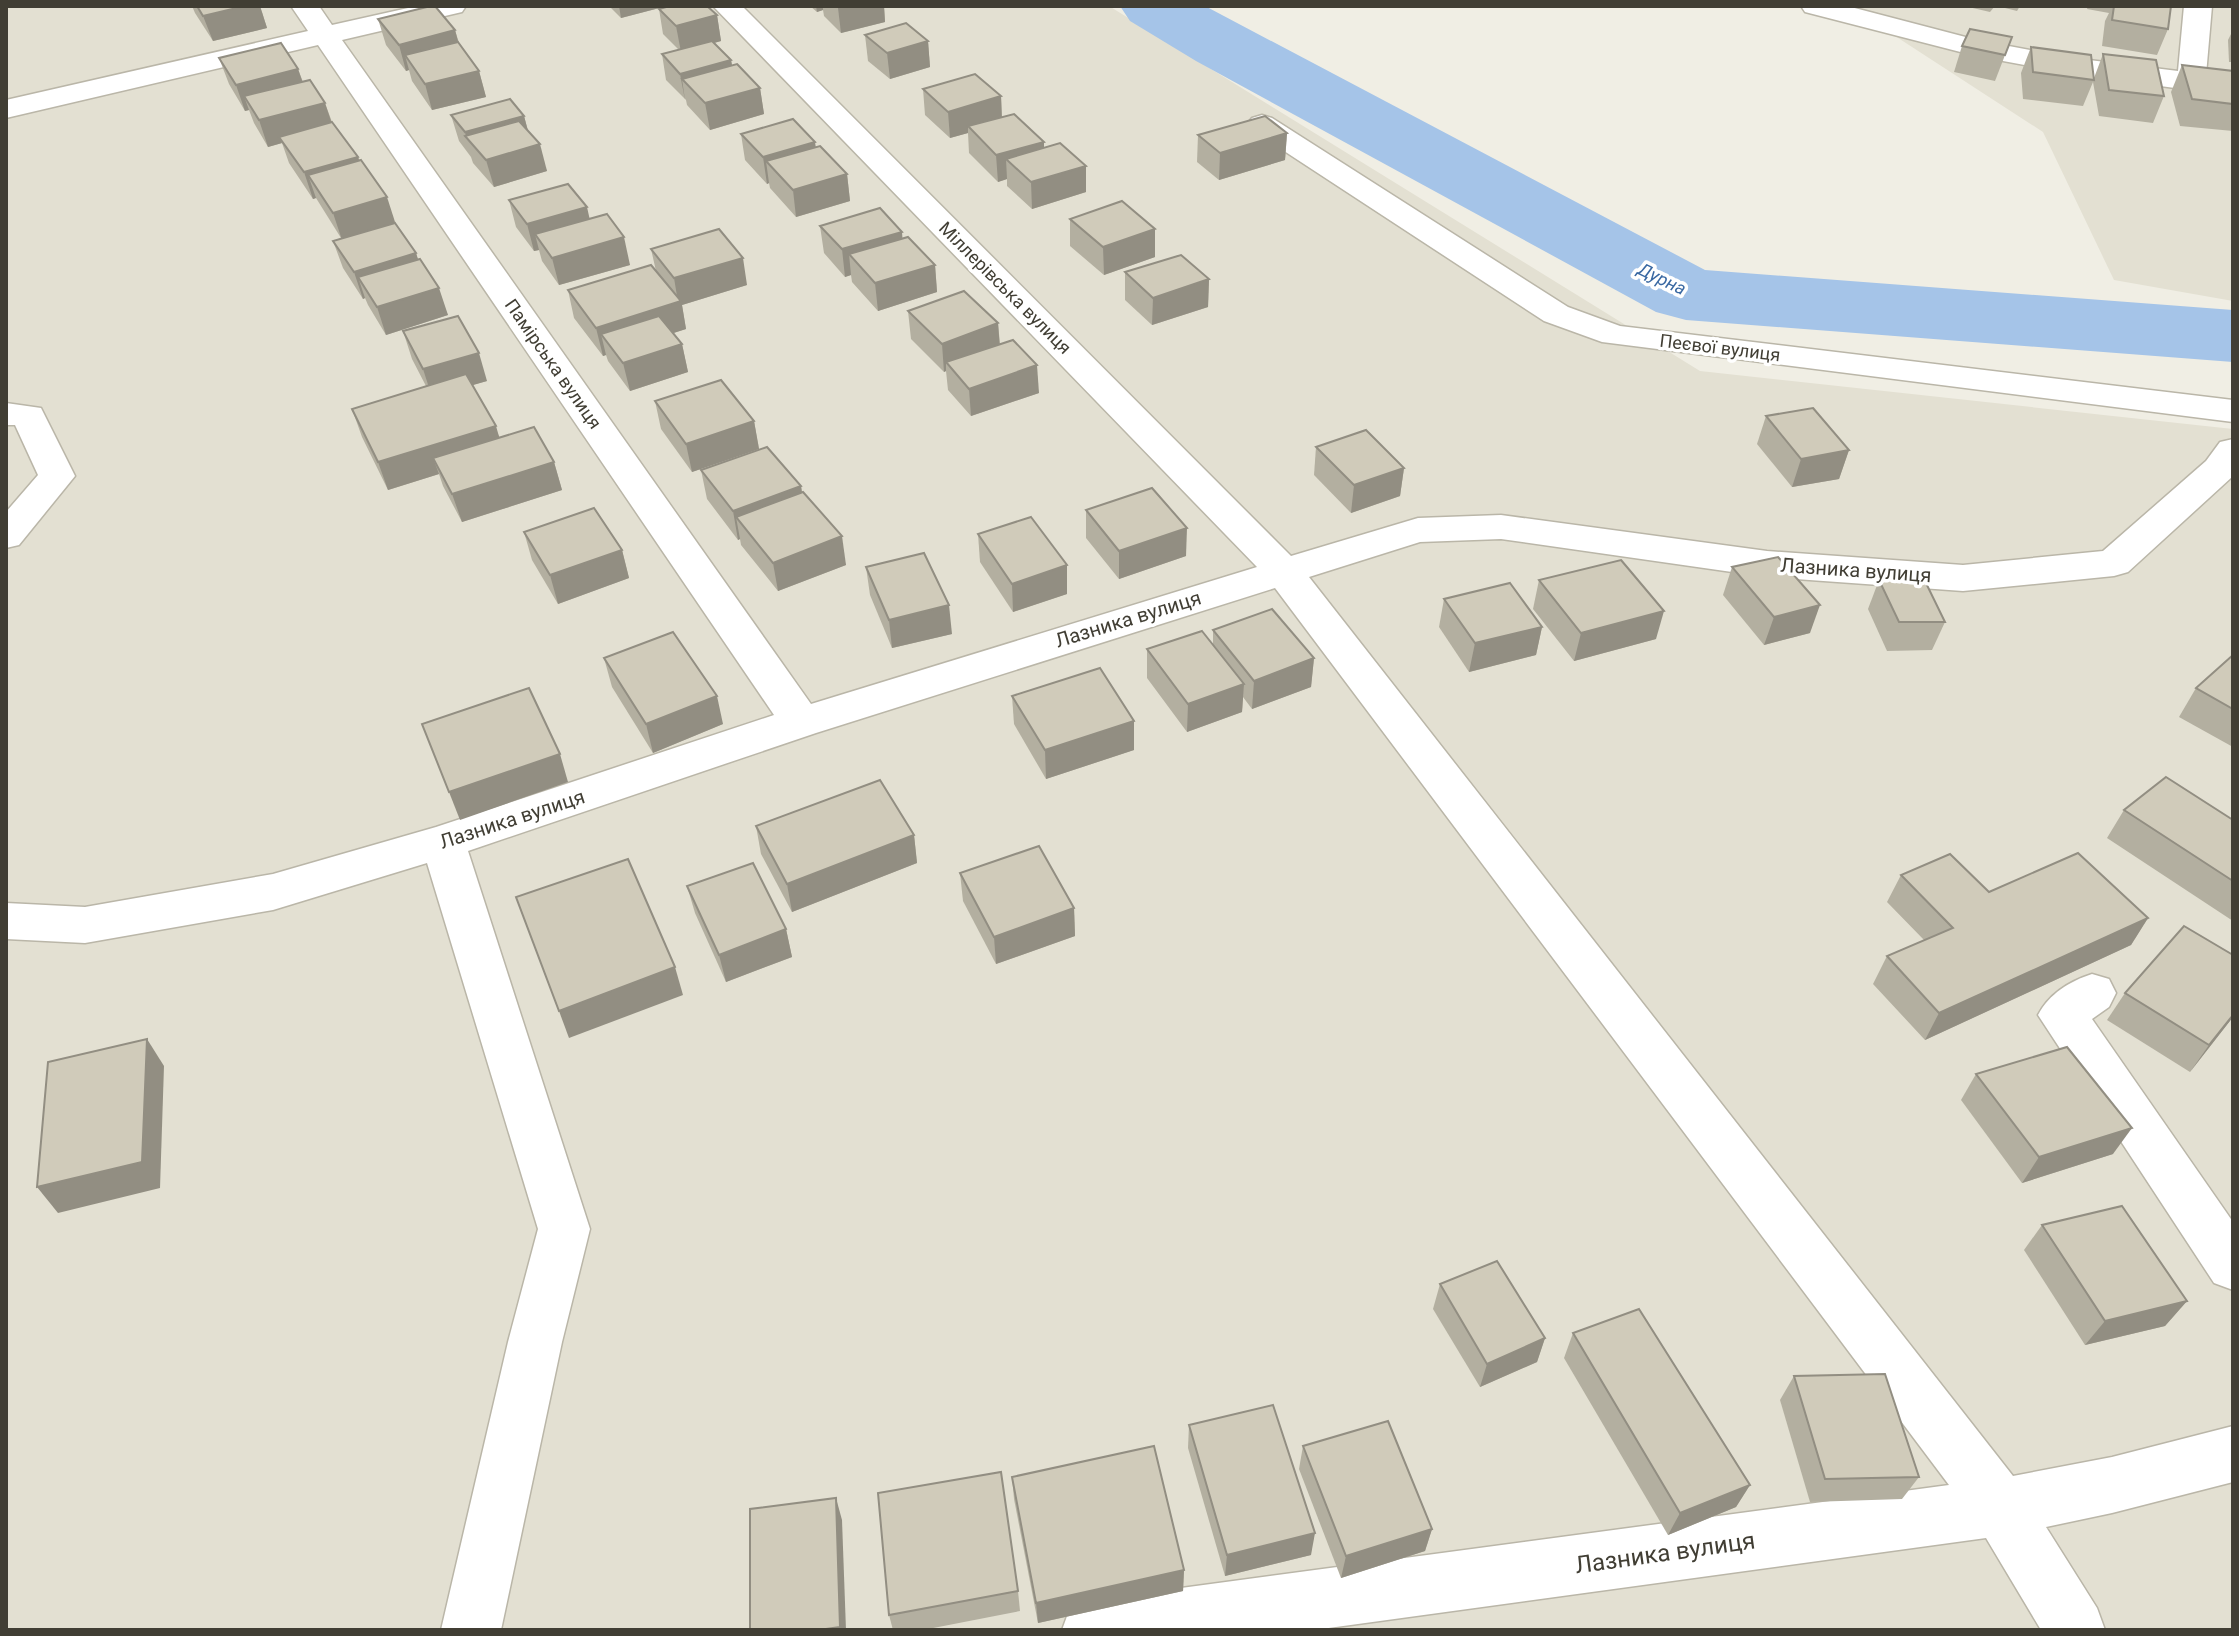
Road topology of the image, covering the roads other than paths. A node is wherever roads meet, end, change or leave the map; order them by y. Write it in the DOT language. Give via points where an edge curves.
graph roads {
  1 [pos="305,6"];
  2 [pos="452,6"];
  3 [pos="727,6"];
  4 [pos="1815,6"];
  5 [pos="2198,6"];
  6 [pos="325,36"];
  7 [pos="2191,81"];
  8 [pos="2233,87"];
  9 [pos="6,109"];
  10 [pos="1262,124"];
  11 [pos="2233,411"];
  12 [pos="6,414"];
  13 [pos="2233,450"];
  14 [pos="6,536"];
  15 [pos="1283,571"];
  16 [pos="801,722"];
  17 [pos="443,842"];
  18 [pos="6,921"];
  19 [pos="2092,993"];
  20 [pos="2233,1266"];
  21 [pos="2233,1454"];
  22 [pos="2001,1507"];
  23 [pos="471,1630"];
  24 [pos="1092,1630"];
  25 [pos="2075,1630"];
  1 -- 6 [label="street, Памірська вулиця"];
  2 -- 6 [label="street"];
  3 -- 15 [label="street, Міллерівська вулиця"];
  4 -- 7 [label="street" via="1989,51"];
  5 -- 7 [label="street"];
  6 -- 9 [label="street"];
  6 -- 16 [label="street, Памірська вулиця"];
  7 -- 8 [label="street"];
  10 -- 11 [label="street, Пеєвої вулиця" via="1556,314 1614,335"];
  12 -- 14 [label="street" via="28,416 57,476"];
  13 -- 15 [label="street, Лазника вулиця" via="2219,469 2114,563 1963,578 1767,564 1501,527 1418,530"];
  15 -- 16 [label="street, Лазника вулиця"];
  15 -- 22 [label="street, Міллерівська вулиця"];
  16 -- 17 [label="street, Лазника вулиця"];
  17 -- 18 [label="street, Лазника вулиця" via="273,892 85,925"];
  17 -- 23 [label="street" via="564,1229"];
  19 -- 20 [label="street" via="2062,1015"];
  21 -- 22 [label="street, Лазника вулиця"];
  22 -- 24 [label="street, Лазника вулиця"];
  22 -- 25 [label="street, Міллерівська вулиця"];
}
